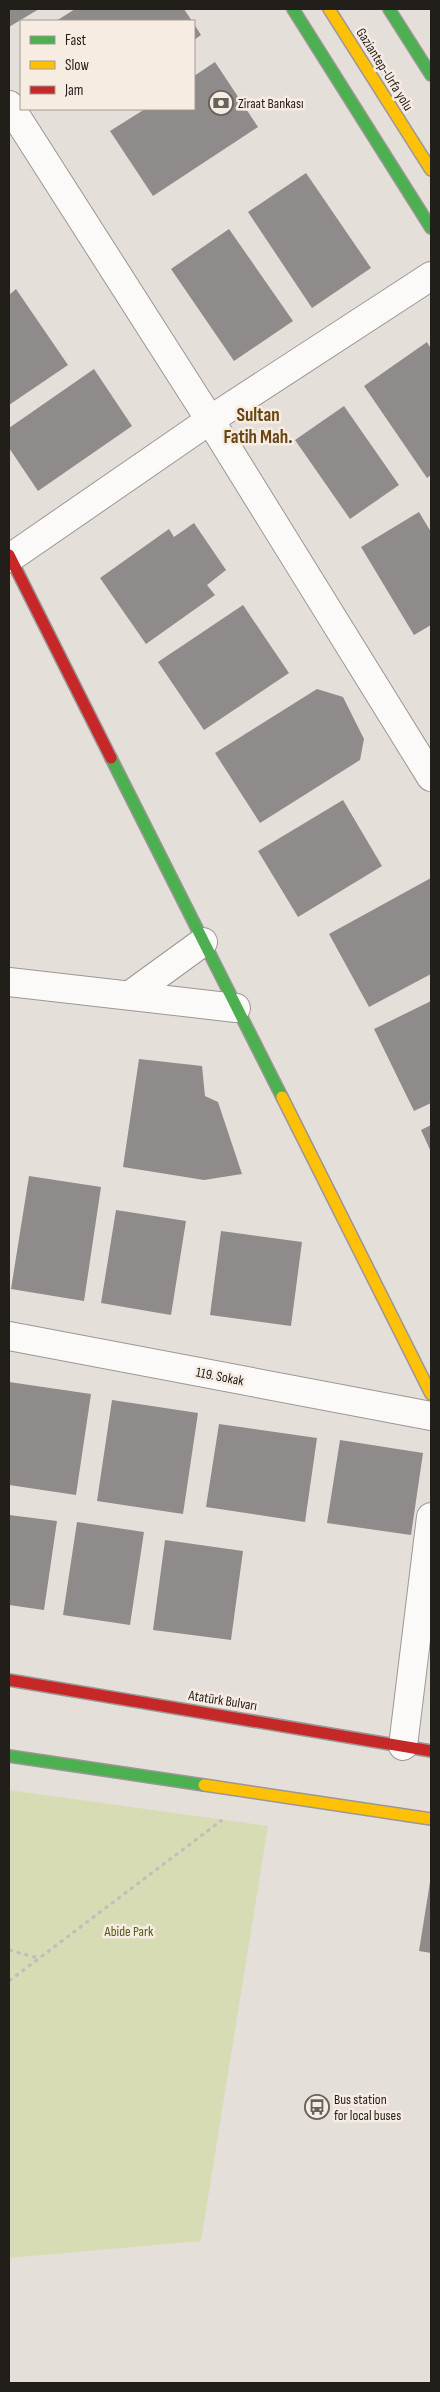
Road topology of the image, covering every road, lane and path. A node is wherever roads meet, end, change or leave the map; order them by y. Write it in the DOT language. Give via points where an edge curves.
graph roads {
  1 [pos="293,9"];
  2 [pos="330,9"];
  3 [pos="389,9"];
  4 [pos="431,75"];
  5 [pos="9,105"];
  6 [pos="431,170"];
  7 [pos="431,228"];
  8 [pos="431,276"];
  9 [pos="210,420"];
  10 [pos="10,556"];
  11 [pos="431,777"];
  12 [pos="203,942"];
  13 [pos="9,982"];
  14 [pos="130,996"];
  15 [pos="236,1008"];
  16 [pos="9,1336"];
  17 [pos="431,1394"];
  18 [pos="431,1416"];
  19 [pos="431,1517"];
  20 [pos="9,1680"];
  21 [pos="403,1746"];
  22 [pos="431,1751"];
  23 [pos="9,1756"];
  24 [pos="257,1794"];
  25 [pos="431,1819"];
  26 [pos="9,1950"];
  27 [pos="38,1958"];
  28 [pos="9,1981"];
  1 -- 7 [label="main road"];
  2 -- 6 [label="main road, Gaziantep-Urfa yolu"];
  3 -- 4 [label="main road"];
  5 -- 9 [label="street"];
  8 -- 9 [label="street"];
  9 -- 10 [label="street"];
  9 -- 11 [label="street"];
  10 -- 12 [label="main road"];
  12 -- 14 [label="street"];
  12 -- 15 [label="main road"];
  13 -- 14 [label="street"];
  14 -- 15 [label="street"];
  15 -- 17 [label="main road"];
  16 -- 18 [label="street, 119. Sokak"];
  19 -- 21 [label="street"];
  20 -- 21 [label="main road, Atatürk Bulvarı"];
  21 -- 22 [label="main road, Atatürk Bulvarı"];
  23 -- 24 [label="main road"];
  24 -- 25 [label="main road"];
  24 -- 27 [label="path"];
  26 -- 27 [label="path"];
  27 -- 28 [label="path"];
}
